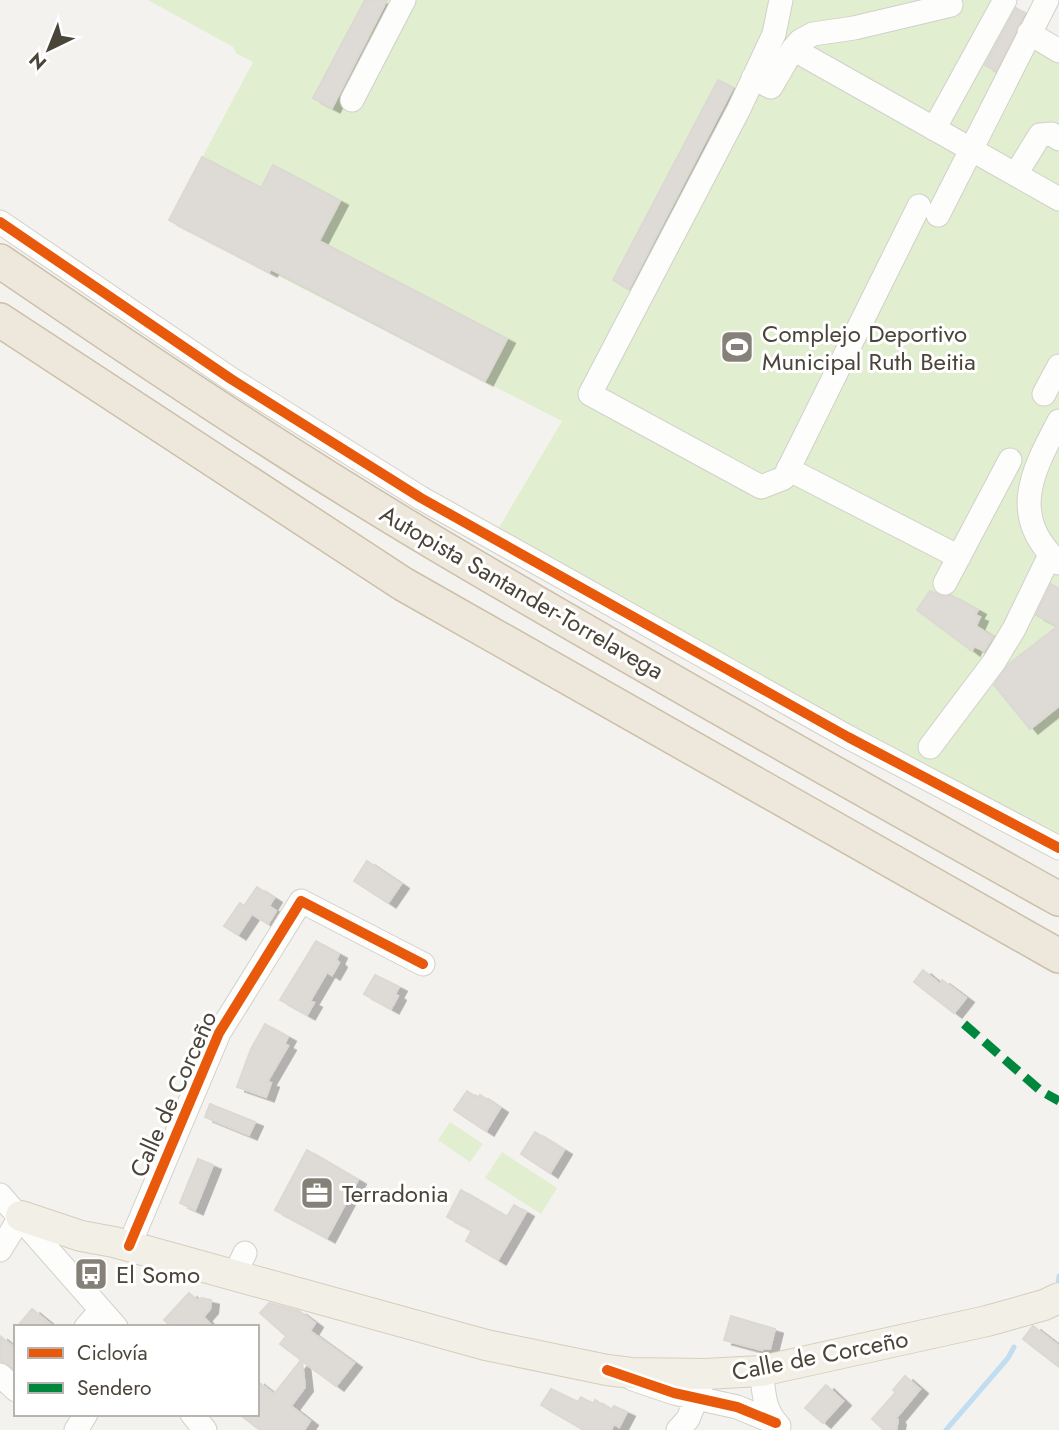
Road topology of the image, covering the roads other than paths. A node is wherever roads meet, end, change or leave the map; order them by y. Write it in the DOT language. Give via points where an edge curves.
graph roads {
  1 [pos="404,0"];
  2 [pos="781,0"];
  3 [pos="1004,0"];
  4 [pos="1047,0"];
  5 [pos="951,5"];
  6 [pos="1029,33"];
  7 [pos="774,34"];
  8 [pos="794,48"];
  9 [pos="1059,51"];
  10 [pos="753,78"];
  11 [pos="352,100"];
  12 [pos="934,128"];
  13 [pos="1059,139"];
  14 [pos="972,148"];
  15 [pos="1016,174"];
  16 [pos="1059,199"];
  17 [pos="0,222"];
  18 [pos="0,261"];
  19 [pos="0,320"];
  20 [pos="1059,366"];
  21 [pos="1044,394"];
  22 [pos="1059,421"];
  23 [pos="1010,460"];
  24 [pos="788,469"];
  25 [pos="959,557"];
  26 [pos="1054,559"];
  27 [pos="945,583"];
  28 [pos="930,747"];
  29 [pos="1059,848"];
  30 [pos="1059,899"];
  31 [pos="1059,957"];
  32 [pos="423,964"];
  33 [pos="0,1195"];
  34 [pos="21,1216"];
  35 [pos="81,1236"];
  36 [pos="44,1243"];
  37 [pos="129,1247"];
  38 [pos="0,1250"];
  39 [pos="1059,1298"];
  40 [pos="101,1321"];
  41 [pos="750,1372"];
  42 [pos="0,1375"];
  43 [pos="14,1388"];
  44 [pos="707,1391"];
  45 [pos="194,1416"];
  46 [pos="779,1427"];
  47 [pos="205,1430"];
  48 [pos="678,1430"];
  1 -- 11 [label="street"];
  2 -- 7 [label="street"];
  3 -- 12 [label="street"];
  4 -- 6 [label="street"];
  5 -- 8 [label="street" via="813,34"];
  6 -- 9 [label="street"];
  6 -- 14 [label="street"];
  7 -- 8 [label="street"];
  7 -- 10 [label="street"];
  8 -- 10 [label="street" via="771,87"];
  8 -- 12 [label="street"];
  10 -- 24 [label="street" via="590,394 761,486 784,478"];
  12 -- 14 [label="street"];
  13 -- 15 [label="street" via="1040,135"];
  14 -- 15 [label="street"];
  14 -- 24 [label="street" via="928,211"];
  15 -- 16 [label="street"];
  17 -- 29 [label="street" via="231,379 421,498 848,737"];
  18 -- 30 [label="highway, Autopista Santander-Torrelavega" via="228,414 431,540"];
  19 -- 31 [label="highway, Autopista Santander-Torrelavega" via="404,584"];
  20 -- 21 [label="street"];
  22 -- 26 [label="street" via="1029,487 1036,532"];
  23 -- 25 [label="street"];
  24 -- 25 [label="street"];
  25 -- 27 [label="street"];
  26 -- 28 [label="street" via="994,662"];
  32 -- 37 [label="street, Calle de Corceño" via="301,901 219,1033"];
  33 -- 34 [label="street"];
  34 -- 35 [label="main road, Calle de Corceño"];
  34 -- 36 [label="street"];
  34 -- 38 [label="street"];
  35 -- 36 [label="main road, Calle de Corceño"];
  35 -- 37 [label="main road, Calle de Corceño"];
  36 -- 40 [label="street"];
  37 -- 44 [label="main road, Calle de Corceño" via="240,1264 486,1345"];
  39 -- 41 [label="main road, Calle de Corceño" via="987,1321"];
  41 -- 44 [label="main road, Calle de Corceño"];
  41 -- 46 [label="street"];
  42 -- 43 [label="street"];
  44 -- 46 [label="street"];
  44 -- 48 [label="street"];
  45 -- 47 [label="street"];
}
